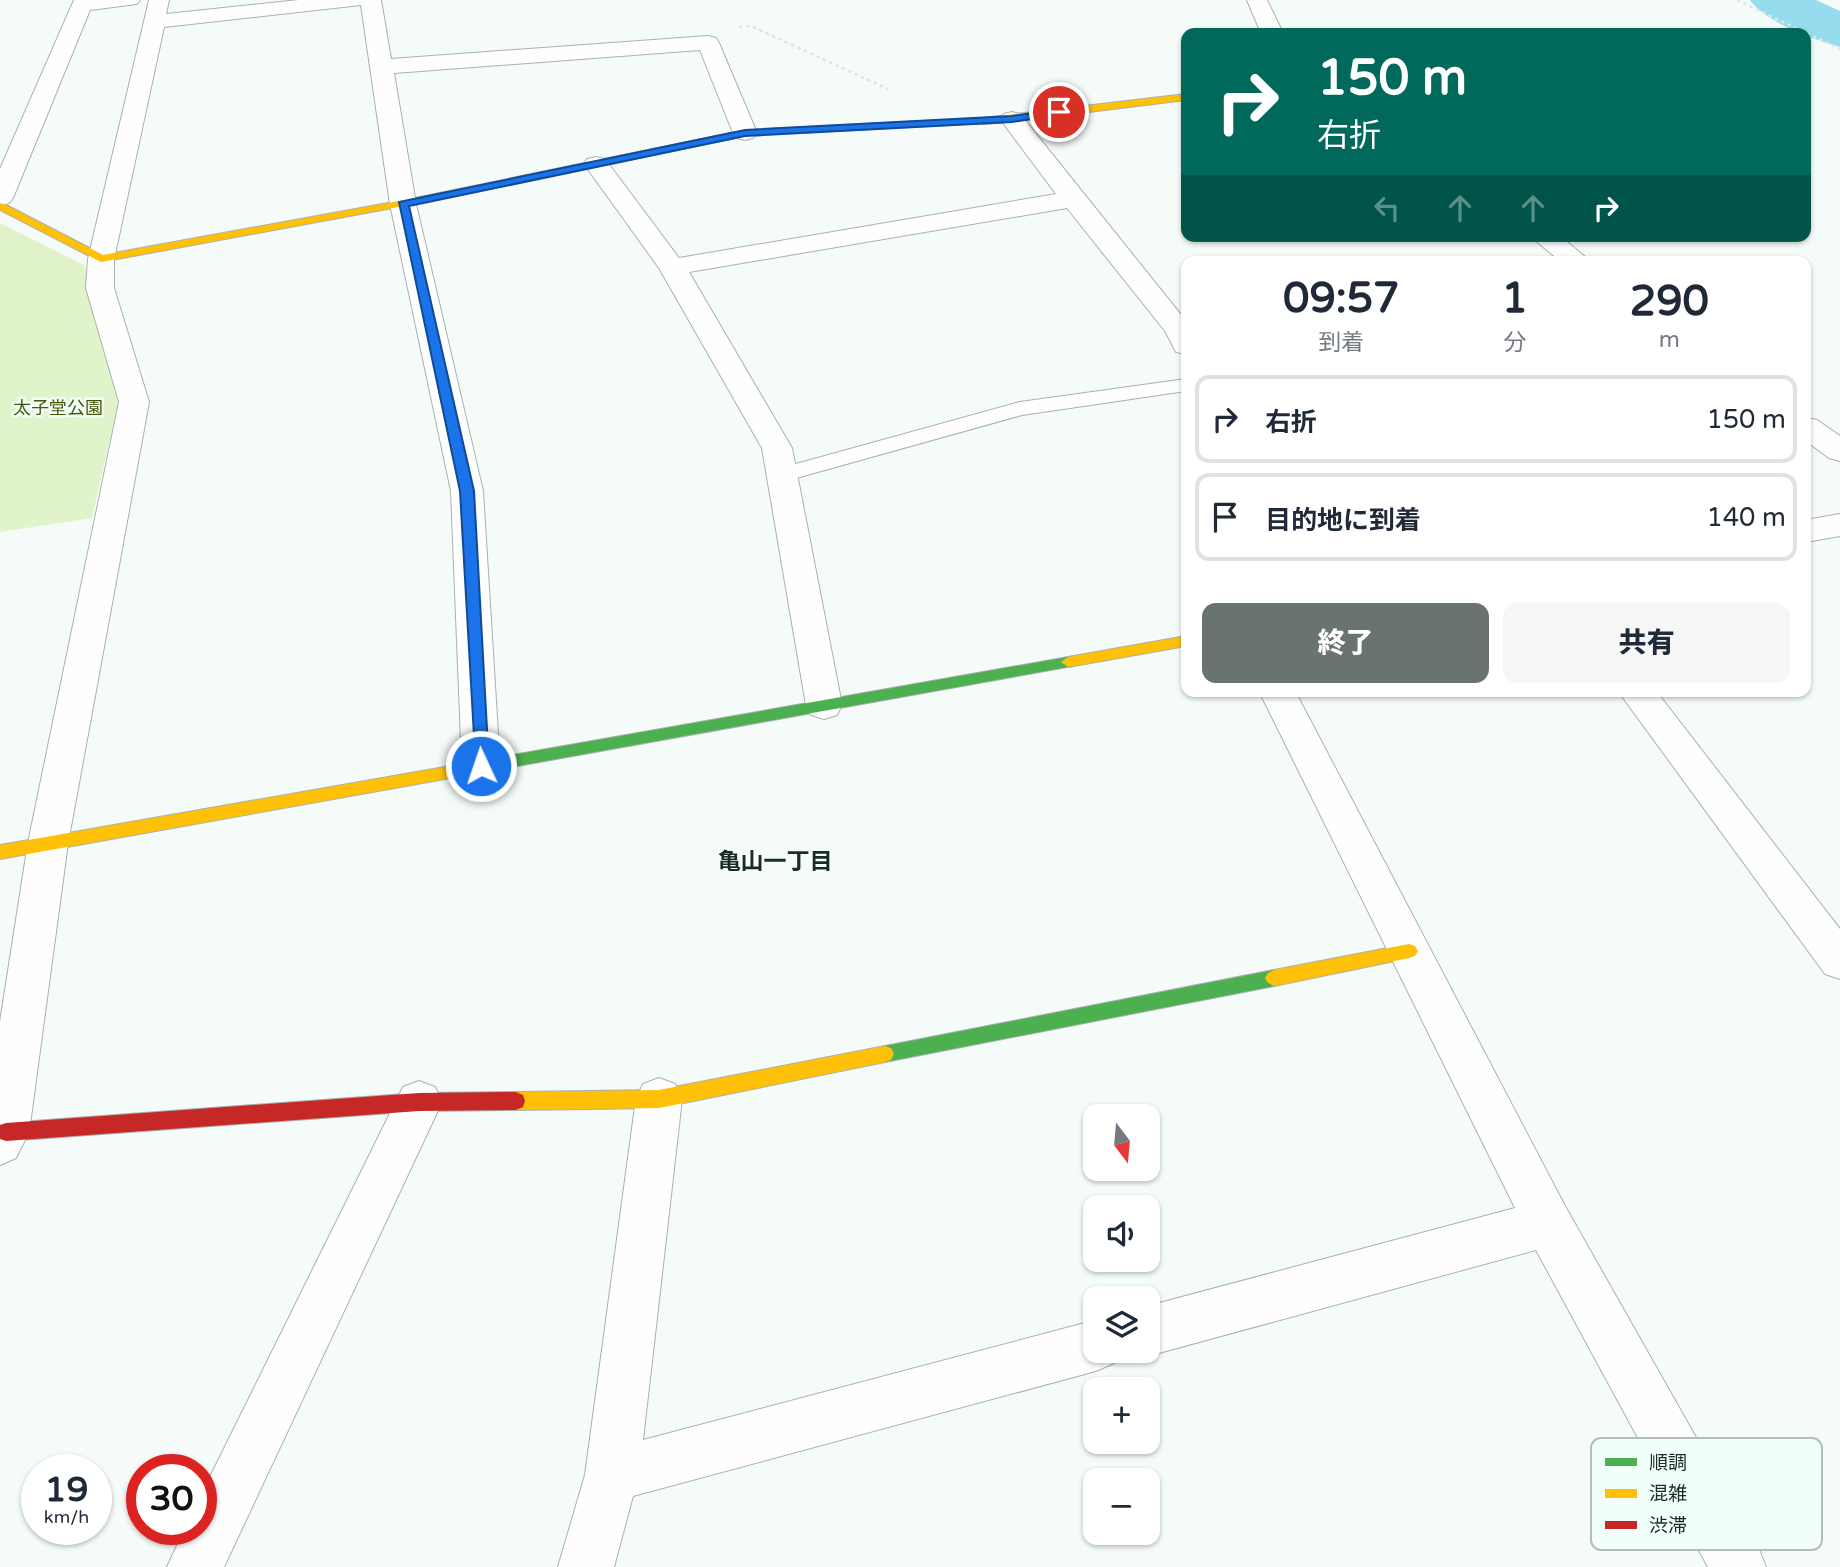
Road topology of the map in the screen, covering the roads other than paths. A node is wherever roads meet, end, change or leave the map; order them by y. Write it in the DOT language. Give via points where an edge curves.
graph roads {
  1 [pos="357,0"];
  2 [pos="371,0"];
  3 [pos="1257,0"];
  4 [pos="147,7"];
  5 [pos="1270,28"];
  6 [pos="380,67"];
  7 [pos="1181,97"];
  8 [pos="1012,119"];
  9 [pos="745,133"];
  10 [pos="596,164"];
  11 [pos="0,198"];
  12 [pos="1073,199"];
  13 [pos="403,204"];
  14 [pos="0,206"];
  15 [pos="1551,242"];
  16 [pos="1570,256"];
  17 [pos="101,259"];
  18 [pos="672,268"];
  19 [pos="1181,335"];
  20 [pos="1181,385"];
  21 [pos="1811,431"];
  22 [pos="1840,451"];
  23 [pos="782,475"];
  24 [pos="1840,525"];
  25 [pos="1811,530"];
  26 [pos="1181,642"];
  27 [pos="1280,697"];
  28 [pos="1641,697"];
  29 [pos="824,705"];
  30 [pos="481,766"];
  31 [pos="48,843"];
  32 [pos="0,852"];
  33 [pos="1409,951"];
  34 [pos="1840,961"];
  35 [pos="659,1099"];
  36 [pos="419,1102"];
  37 [pos="3,1138"];
  38 [pos="1548,1223"];
  39 [pos="1160,1328"];
  40 [pos="1083,1348"];
  41 [pos="1667,1438"];
  42 [pos="612,1475"];
  43 [pos="1729,1550"];
  44 [pos="195,1567"];
  45 [pos="586,1567"];
  46 [pos="1738,1567"];
  1 -- 4 [label="street"];
  2 -- 6 [label="street"];
  3 -- 5 [label="street"];
  4 -- 11 [label="street" via="82,4"];
  4 -- 17 [label="street"];
  6 -- 9 [label="street" via="708,43"];
  6 -- 13 [label="street"];
  7 -- 8 [label="street"];
  8 -- 9 [label="street"];
  8 -- 12 [label="street"];
  9 -- 10 [label="street"];
  10 -- 13 [label="street"];
  10 -- 18 [label="street"];
  12 -- 18 [label="street"];
  12 -- 19 [label="street"];
  13 -- 17 [label="street"];
  13 -- 30 [label="street" via="467,491"];
  14 -- 17 [label="street"];
  15 -- 16 [label="street"];
  17 -- 31 [label="street" via="100,288 134,402"];
  18 -- 23 [label="street" via="776,449"];
  20 -- 23 [label="lane" via="1020,409"];
  21 -- 22 [label="street"];
  23 -- 29 [label="street"];
  24 -- 25 [label="street"];
  26 -- 29 [label="street"];
  27 -- 33 [label="street"];
  28 -- 34 [label="street"];
  29 -- 30 [label="street"];
  30 -- 31 [label="street"];
  31 -- 32 [label="street"];
  31 -- 37 [label="street"];
  33 -- 35 [label="street"];
  33 -- 38 [label="street"];
  35 -- 36 [label="street"];
  35 -- 42 [label="street"];
  36 -- 37 [label="street"];
  36 -- 44 [label="street"];
  38 -- 39 [label="street"];
  38 -- 41 [label="street"];
  40 -- 42 [label="street"];
  42 -- 45 [label="street"];
  43 -- 46 [label="street"];
}
